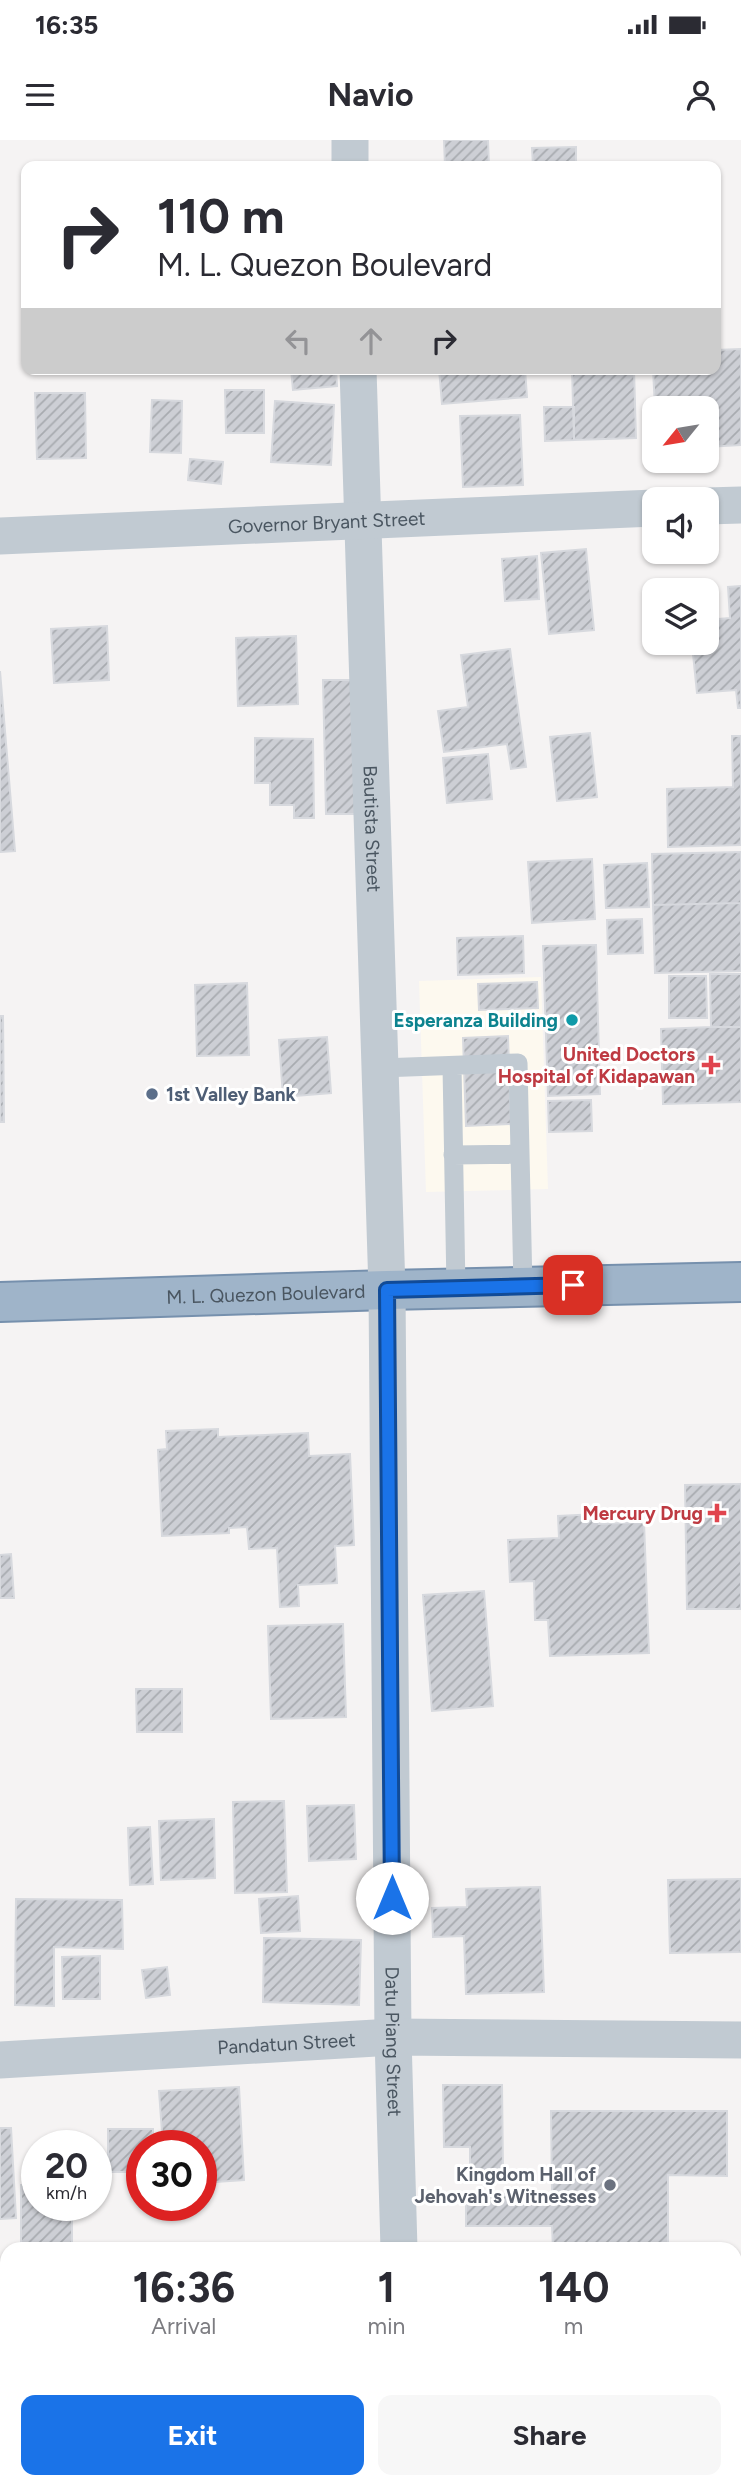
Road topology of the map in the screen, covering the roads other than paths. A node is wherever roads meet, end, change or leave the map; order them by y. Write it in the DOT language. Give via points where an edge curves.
graph roads {
  1 [pos="349,140"];
  2 [pos="351,161"];
  3 [pos="358,375"];
  4 [pos="741,505"];
  5 [pos="719,506"];
  6 [pos="642,509"];
  7 [pos="363,521"];
  8 [pos="0,536"];
  9 [pos="452,1066"];
  10 [pos="381,1068"];
  11 [pos="520,1154"];
  12 [pos="453,1155"];
  13 [pos="741,1282"];
  14 [pos="523,1287"];
  15 [pos="456,1288"];
  16 [pos="387,1290"];
  17 [pos="0,1302"];
  18 [pos="393,2037"];
  19 [pos="741,2040"];
  20 [pos="0,2060"];
  21 [pos="399,2242"];
  1 -- 2 [label="street"];
  3 -- 7 [label="street, Bautista Street"];
  4 -- 5 [label="street"];
  6 -- 7 [label="street, Governor Bryant Street"];
  7 -- 8 [label="street, Governor Bryant Street"];
  7 -- 10 [label="street, Bautista Street"];
  9 -- 10 [label="lane"];
  9 -- 11 [label="lane" via="518,1063"];
  9 -- 12 [label="lane"];
  10 -- 16 [label="street, Bautista Street"];
  11 -- 12 [label="lane"];
  11 -- 14 [label="lane"];
  12 -- 15 [label="lane"];
  13 -- 14 [label="highway, M. L. Quezon Boulevard"];
  14 -- 15 [label="highway, M. L. Quezon Boulevard"];
  15 -- 16 [label="highway, M. L. Quezon Boulevard"];
  16 -- 17 [label="highway, M. L. Quezon Boulevard"];
  16 -- 18 [label="street, Datu Piang Street"];
  18 -- 19 [label="street, Pandatun Street"];
  18 -- 20 [label="street, Pandatun Street"];
  18 -- 21 [label="street, Datu Piang Street"];
}
